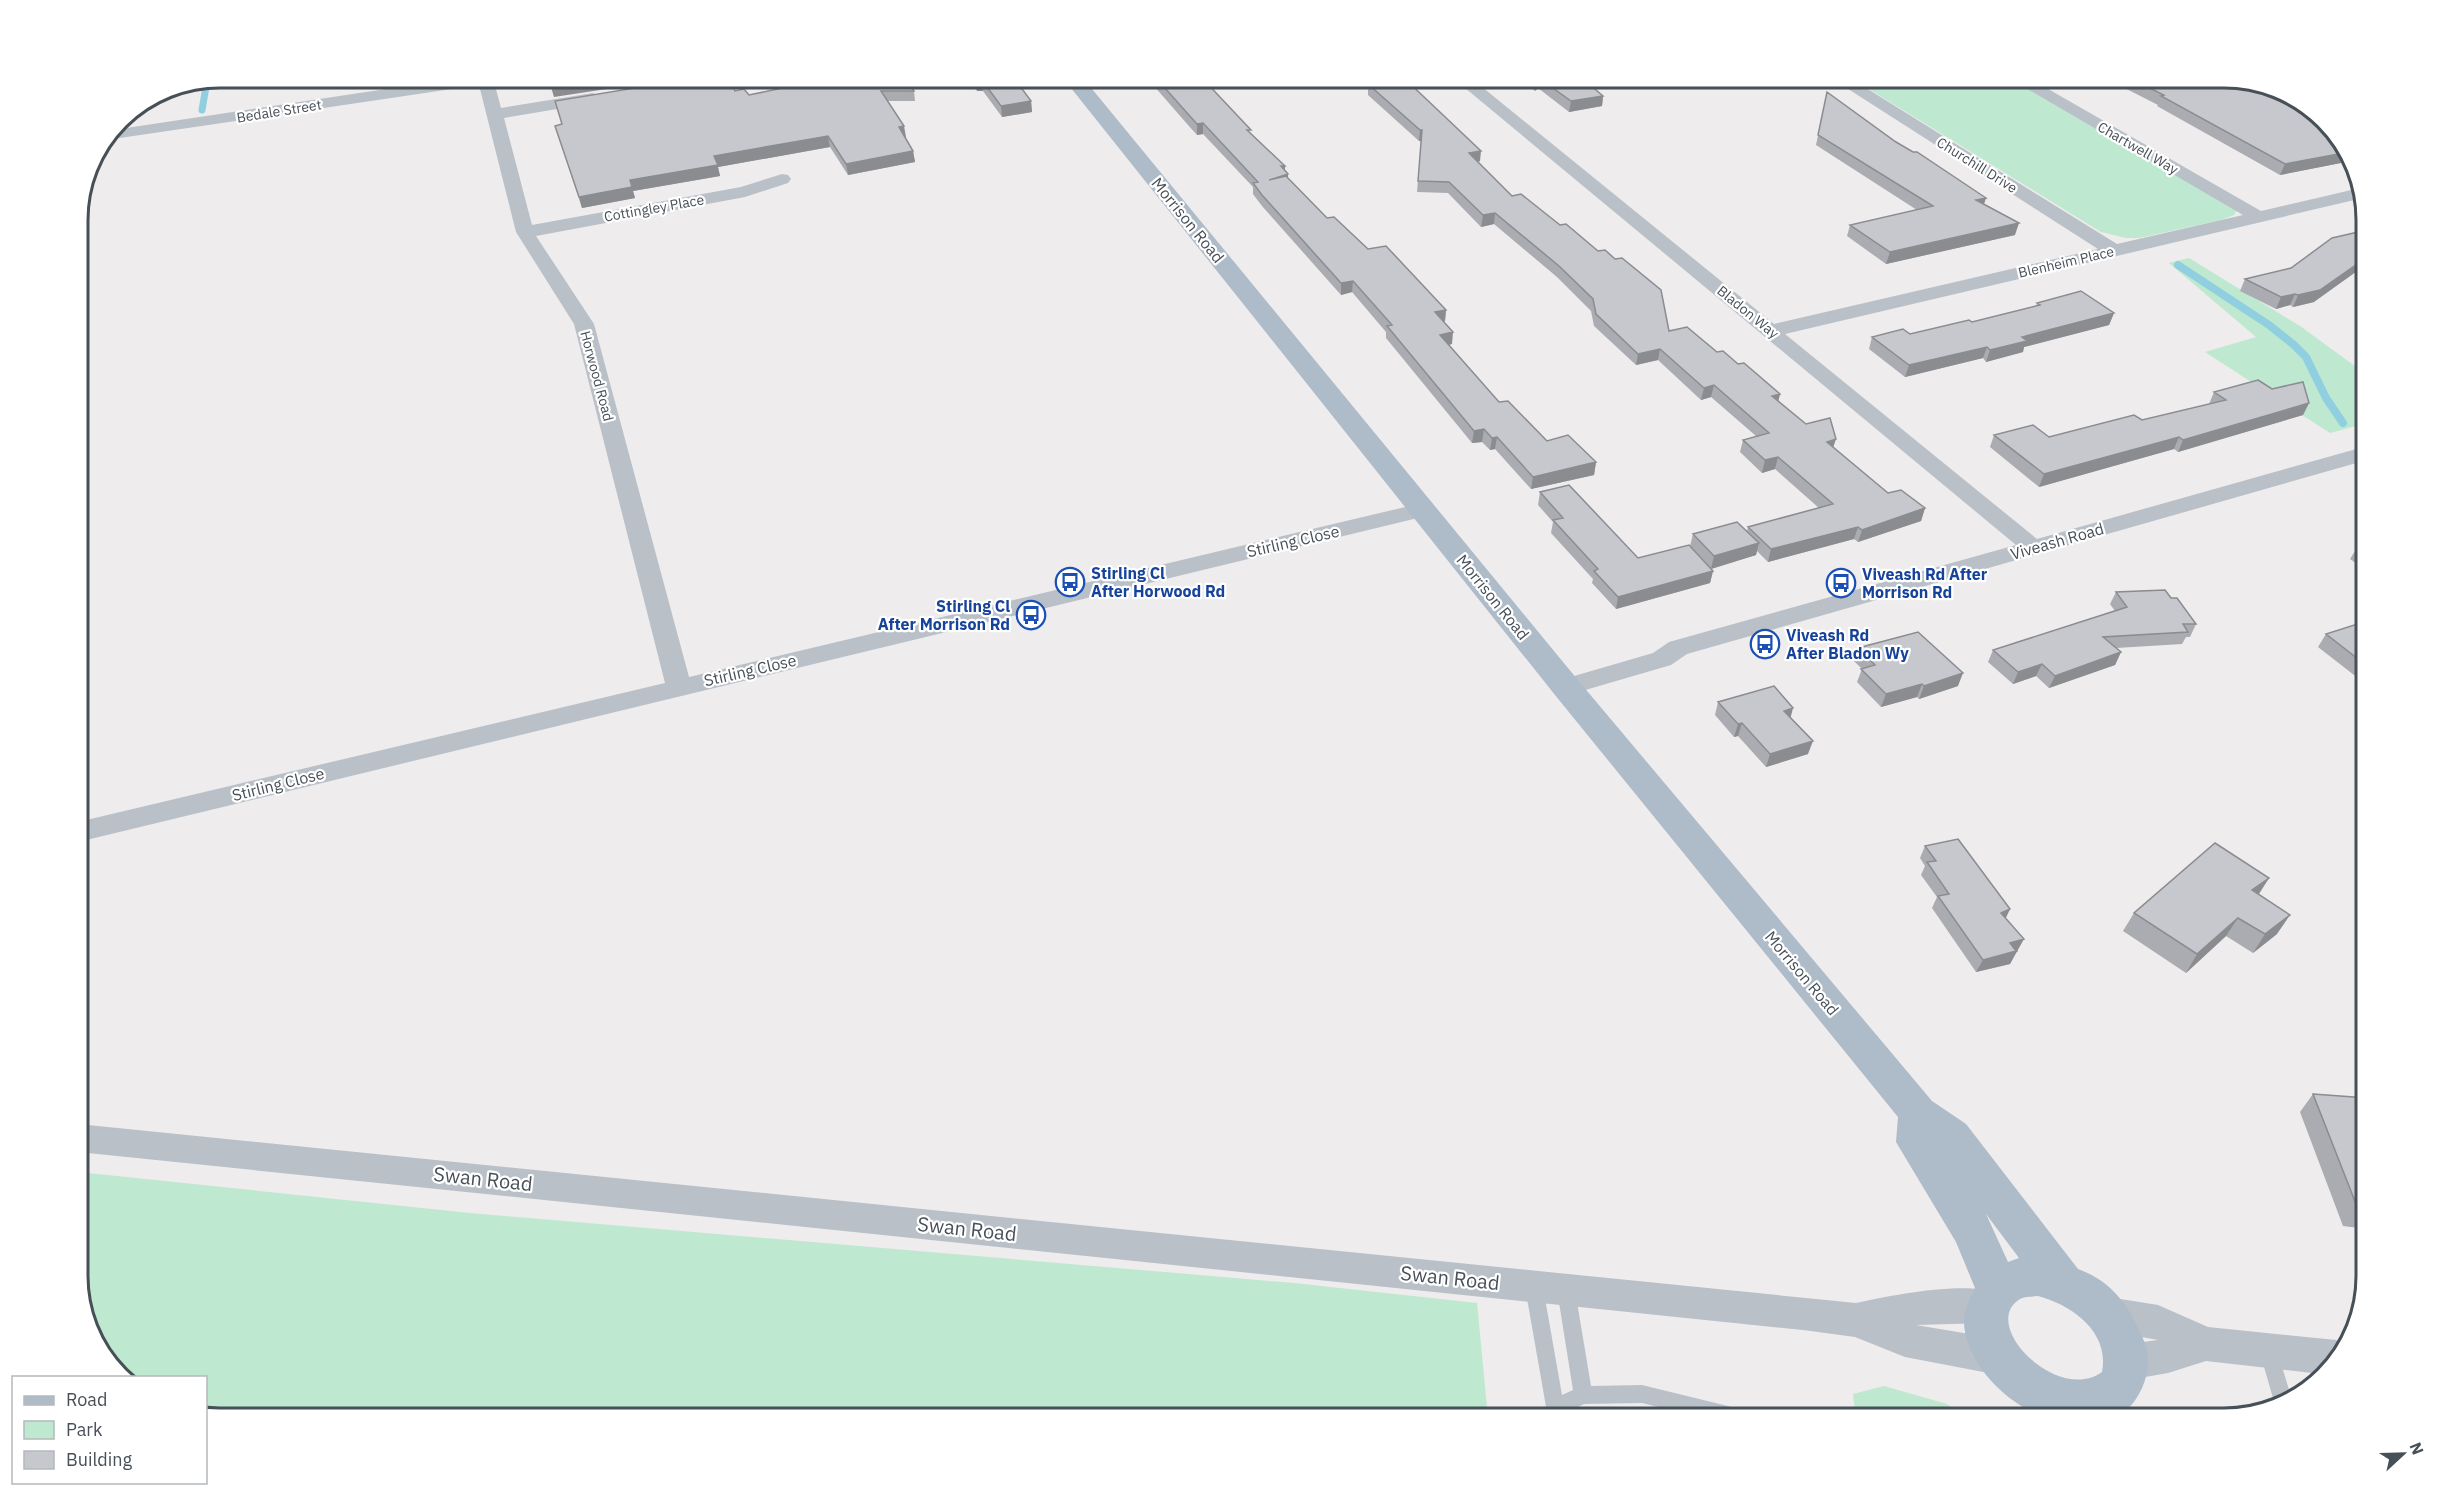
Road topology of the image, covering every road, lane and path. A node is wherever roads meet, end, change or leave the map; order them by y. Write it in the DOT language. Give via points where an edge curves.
graph roads {
  1 [pos="1474,88"];
  2 [pos="1855,88"];
  3 [pos="2035,88"];
  4 [pos="421,89"];
  5 [pos="489,89"];
  6 [pos="1082,89"];
  7 [pos="610,96"];
  8 [pos="496,114"];
  9 [pos="120,134"];
  10 [pos="782,179"];
  11 [pos="2354,195"];
  12 [pos="2259,217"];
  13 [pos="525,232"];
  14 [pos="2114,251"];
  15 [pos="1772,331"];
  16 [pos="2356,456"];
  17 [pos="1422,510"];
  18 [pos="2033,547"];
  19 [pos="1560,680"];
  20 [pos="679,687"];
  21 [pos="89,829"];
  22 [pos="1918,1113"];
  23 [pos="89,1139"];
  24 [pos="2064,1282"];
  25 [pos="1550,1288"];
  26 [pos="1993,1298"];
  27 [pos="2108,1314"];
  28 [pos="1856,1320"];
  29 [pos="2206,1344"];
  30 [pos="2268,1351"];
  31 [pos="1999,1357"];
  32 [pos="2328,1357"];
  33 [pos="2128,1362"];
  34 [pos="2281,1394"];
  35 [pos="1583,1395"];
  36 [pos="2042,1404"];
  37 [pos="1556,1408"];
  38 [pos="1564,1408"];
  39 [pos="1699,1408"];
  40 [pos="2099,1408"];
  41 [pos="2104,1408"];
  1 -- 15 [label="street, Bladon Way"];
  2 -- 14 [label="street, Churchill Drive"];
  3 -- 12 [label="street, Chartwell Way"];
  4 -- 9 [label="street, Bedale Street"];
  5 -- 8 [label="street, Horwood Road"];
  6 -- 17 [label="main road, Morrison Road"];
  7 -- 8 [label="street"];
  8 -- 13 [label="street, Horwood Road"];
  10 -- 13 [label="street, Cottingley Place" via="745,192"];
  11 -- 12 [label="street, Blenheim Place"];
  12 -- 14 [label="street, Blenheim Place"];
  13 -- 20 [label="street, Horwood Road" via="536,255 569,297 584,324"];
  14 -- 15 [label="street, Blenheim Place"];
  15 -- 18 [label="street, Bladon Way"];
  16 -- 18 [label="street, Viveash Road"];
  17 -- 19 [label="main road, Morrison Road"];
  17 -- 20 [label="street, Stirling Close"];
  18 -- 19 [label="street, Viveash Road" via="1678,648 1662,659"];
  19 -- 22 [label="main road, Morrison Road"];
  20 -- 21 [label="street, Stirling Close"];
  22 -- 24 [label="main road, Morrison Road" via="1952,1136"];
  22 -- 26 [label="main road" via="1916,1142 1974,1232"];
  23 -- 25 [label="street, Swan Road"];
  24 -- 26 [label="main road, Morrison Road" via="2038,1276 2015,1279"];
  24 -- 27 [label="main road, Morrison Road" via="2088,1295"];
  25 -- 28 [label="street, Swan Road"];
  25 -- 35 [label="lane"];
  25 -- 37 [label="lane"];
  26 -- 28 [label="street, Swan Road" via="1911,1308"];
  26 -- 31 [label="main road" via="1987,1331"];
  27 -- 29 [label="street" via="2158,1322"];
  27 -- 33 [label="main road, Morrison Road" via="2122,1335"];
  28 -- 31 [label="street, Swan Road" via="1905,1340"];
  29 -- 30 [label="street"];
  29 -- 33 [label="street" via="2168,1356"];
  30 -- 32 [label="street"];
  30 -- 34 [label="lane"];
  31 -- 36 [label="main road"];
  33 -- 41 [label="main road" via="2121,1386"];
  35 -- 38 [label="lane"];
  35 -- 39 [label="lane" via="1642,1394"];
  36 -- 40 [label="main road" via="2057,1400"];
}
